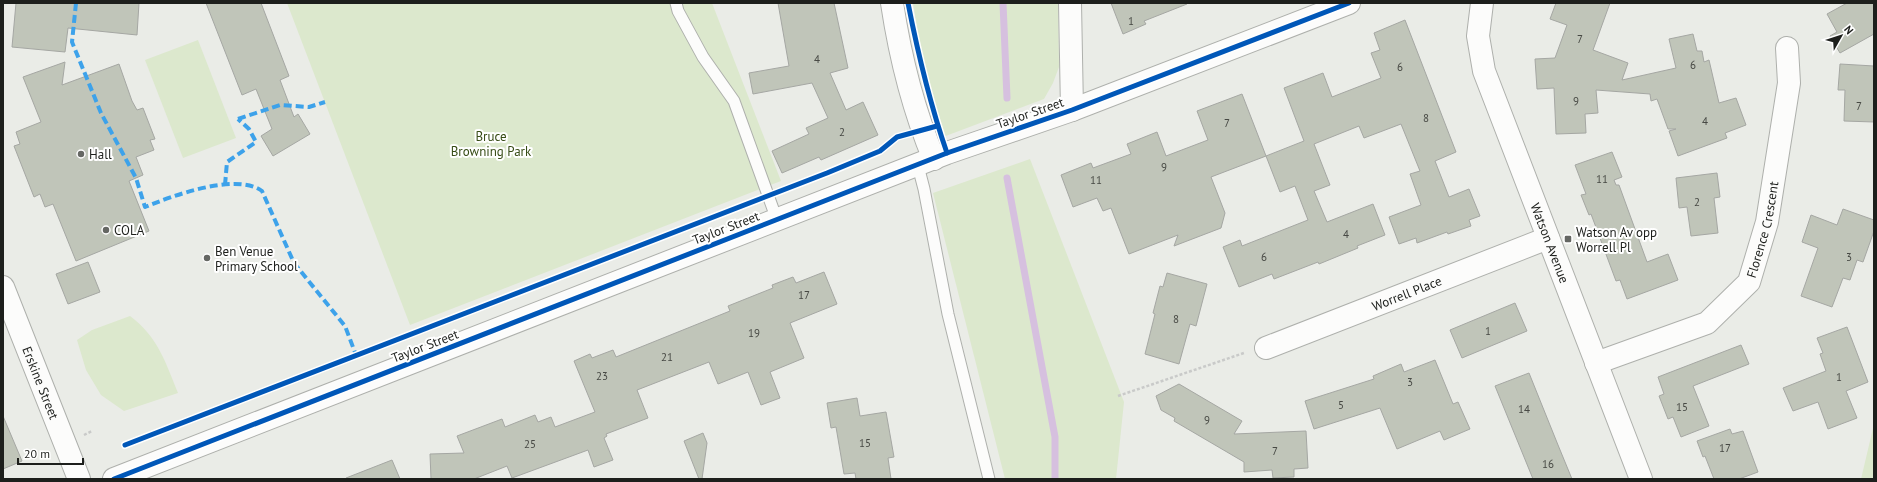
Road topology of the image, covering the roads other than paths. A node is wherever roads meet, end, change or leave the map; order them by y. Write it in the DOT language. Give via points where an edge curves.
graph roads {
  1 [pos="676,3"];
  2 [pos="892,3"];
  3 [pos="1070,3"];
  4 [pos="1349,3"];
  5 [pos="1482,3"];
  6 [pos="1787,48"];
  7 [pos="1072,110"];
  8 [pos="926,162"];
  9 [pos="777,220"];
  10 [pos="1548,238"];
  11 [pos="3,287"];
  12 [pos="1266,348"];
  13 [pos="1596,363"];
  14 [pos="79,479"];
  15 [pos="114,479"];
  16 [pos="989,479"];
  17 [pos="1641,479"];
  1 -- 9 [label="lane" via="703,57 734,101"];
  2 -- 8 [label="street" via="898,45 922,130"];
  3 -- 7 [label="street"];
  4 -- 7 [label="street, Taylor Street"];
  5 -- 10 [label="street, Watson Avenue" via="1478,36 1484,70"];
  6 -- 13 [label="street, Florence Crescent" via="1789,82 1769,214 1749,282 1706,323"];
  7 -- 8 [label="street, Taylor Street"];
  8 -- 9 [label="street, Taylor Street"];
  8 -- 16 [label="lane" via="924,189 948,314"];
  9 -- 15 [label="street, Taylor Street"];
  10 -- 12 [label="street, Worrell Place"];
  10 -- 13 [label="street, Watson Avenue"];
  11 -- 14 [label="street, Erskine Street"];
  13 -- 17 [label="street, Watson Avenue"];
}
